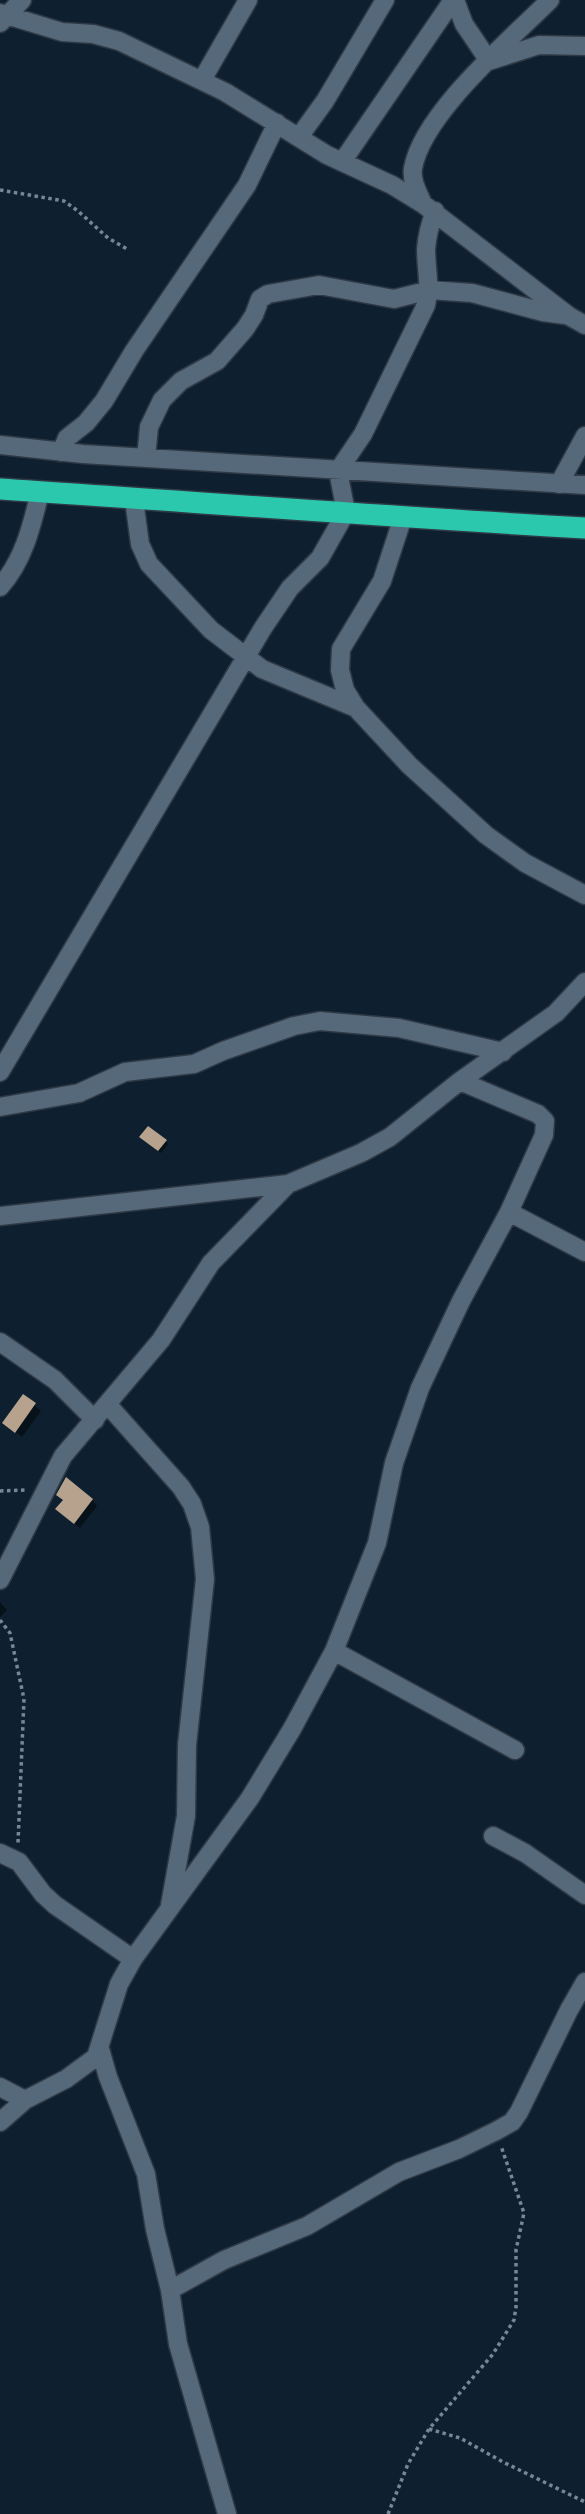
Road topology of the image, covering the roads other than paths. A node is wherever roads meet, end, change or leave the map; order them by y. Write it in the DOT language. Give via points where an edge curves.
graph roads {
  1 [pos="22,0"];
  2 [pos="248,0"];
  3 [pos="385,0"];
  4 [pos="454,0"];
  5 [pos="550,0"];
  6 [pos="2,17"];
  7 [pos="585,46"];
  8 [pos="489,61"];
  9 [pos="202,80"];
  10 [pos="277,123"];
  11 [pos="299,137"];
  12 [pos="342,162"];
  13 [pos="429,207"];
  14 [pos="430,290"];
  15 [pos="569,316"];
  16 [pos="585,326"];
  17 [pos="585,436"];
  18 [pos="0,445"];
  19 [pos="61,452"];
  20 [pos="146,458"];
  21 [pos="338,471"];
  22 [pos="559,484"];
  23 [pos="585,485"];
  24 [pos="0,489"];
  25 [pos="40,492"];
  26 [pos="134,500"];
  27 [pos="346,512"];
  28 [pos="403,517"];
  29 [pos="585,528"];
  30 [pos="0,587"];
  31 [pos="246,657"];
  32 [pos="356,709"];
  33 [pos="585,895"];
  34 [pos="585,982"];
  35 [pos="503,1052"];
  36 [pos="0,1072"];
  37 [pos="460,1081"];
  38 [pos="0,1107"];
  39 [pos="288,1184"];
  40 [pos="509,1212"];
  41 [pos="0,1216"];
  42 [pos="585,1252"];
  43 [pos="0,1342"];
  44 [pos="108,1405"];
  45 [pos="95,1420"];
  46 [pos="0,1580"];
  47 [pos="334,1651"];
  48 [pos="515,1750"];
  49 [pos="493,1836"];
  50 [pos="0,1853"];
  51 [pos="585,1895"];
  52 [pos="170,1907"];
  53 [pos="133,1959"];
  54 [pos="585,1982"];
  55 [pos="100,2049"];
  56 [pos="0,2087"];
  57 [pos="25,2100"];
  58 [pos="0,2122"];
  59 [pos="170,2290"];
  60 [pos="227,2514"];
  1 -- 6 [label="street"];
  2 -- 9 [label="street"];
  3 -- 11 [label="street"];
  4 -- 8 [label="street"];
  4 -- 12 [label="street"];
  5 -- 8 [label="street"];
  6 -- 9 [label="street" via="119,41"];
  7 -- 8 [label="street" via="538,45"];
  8 -- 13 [label="street" via="441,113 419,151 414,183"];
  9 -- 10 [label="street"];
  10 -- 11 [label="street"];
  10 -- 19 [label="street" via="247,185 104,401 66,438"];
  11 -- 12 [label="street"];
  12 -- 13 [label="street"];
  13 -- 14 [label="street" via="426,249"];
  13 -- 15 [label="street"];
  14 -- 15 [label="street" via="472,293"];
  14 -- 20 [label="street" via="394,299 319,285 268,294 217,361 181,381 162,400 149,427"];
  14 -- 21 [label="street" via="395,372"];
  15 -- 16 [label="street"];
  17 -- 22 [label="street"];
  18 -- 19 [label="street"];
  19 -- 20 [label="street"];
  20 -- 21 [label="street"];
  21 -- 22 [label="street"];
  21 -- 27 [label="street"];
  22 -- 23 [label="street"];
  24 -- 25 [label="highway"];
  25 -- 26 [label="highway"];
  25 -- 30 [label="street" via="16,565"];
  26 -- 27 [label="highway"];
  26 -- 31 [label="street" via="140,544 149,564 188,608"];
  27 -- 28 [label="highway"];
  27 -- 31 [label="street" via="320,558 290,588"];
  28 -- 29 [label="highway"];
  28 -- 32 [label="street" via="382,581 341,649 345,690"];
  31 -- 32 [label="street" via="282,680"];
  31 -- 36 [label="street"];
  32 -- 33 [label="street" via="486,835 525,863"];
  34 -- 35 [label="street" via="556,1013"];
  35 -- 37 [label="street"];
  35 -- 38 [label="street" via="399,1028 320,1021 194,1064 137,1070 79,1093"];
  37 -- 39 [label="street" via="390,1137"];
  37 -- 40 [label="street" via="545,1121 544,1135"];
  39 -- 41 [label="street"];
  39 -- 44 [label="street" via="211,1263 161,1340"];
  40 -- 42 [label="street"];
  40 -- 47 [label="street" via="420,1388 394,1463 377,1542"];
  43 -- 45 [label="street" via="54,1380"];
  44 -- 45 [label="street"];
  44 -- 52 [label="street" via="181,1487 200,1527 205,1579 187,1745 186,1816"];
  45 -- 46 [label="street" via="63,1456"];
  47 -- 48 [label="street"];
  47 -- 52 [label="street" via="250,1798"];
  49 -- 51 [label="street"];
  50 -- 53 [label="street" via="19,1862 55,1905"];
  52 -- 53 [label="street"];
  53 -- 55 [label="street" via="119,1984"];
  54 -- 59 [label="street" via="512,2122 399,2172 307,2226 224,2260"];
  55 -- 57 [label="street" via="89,2064"];
  55 -- 59 [label="street" via="146,2174"];
  56 -- 57 [label="street"];
  57 -- 58 [label="street"];
  59 -- 60 [label="street" via="178,2344"];
}
